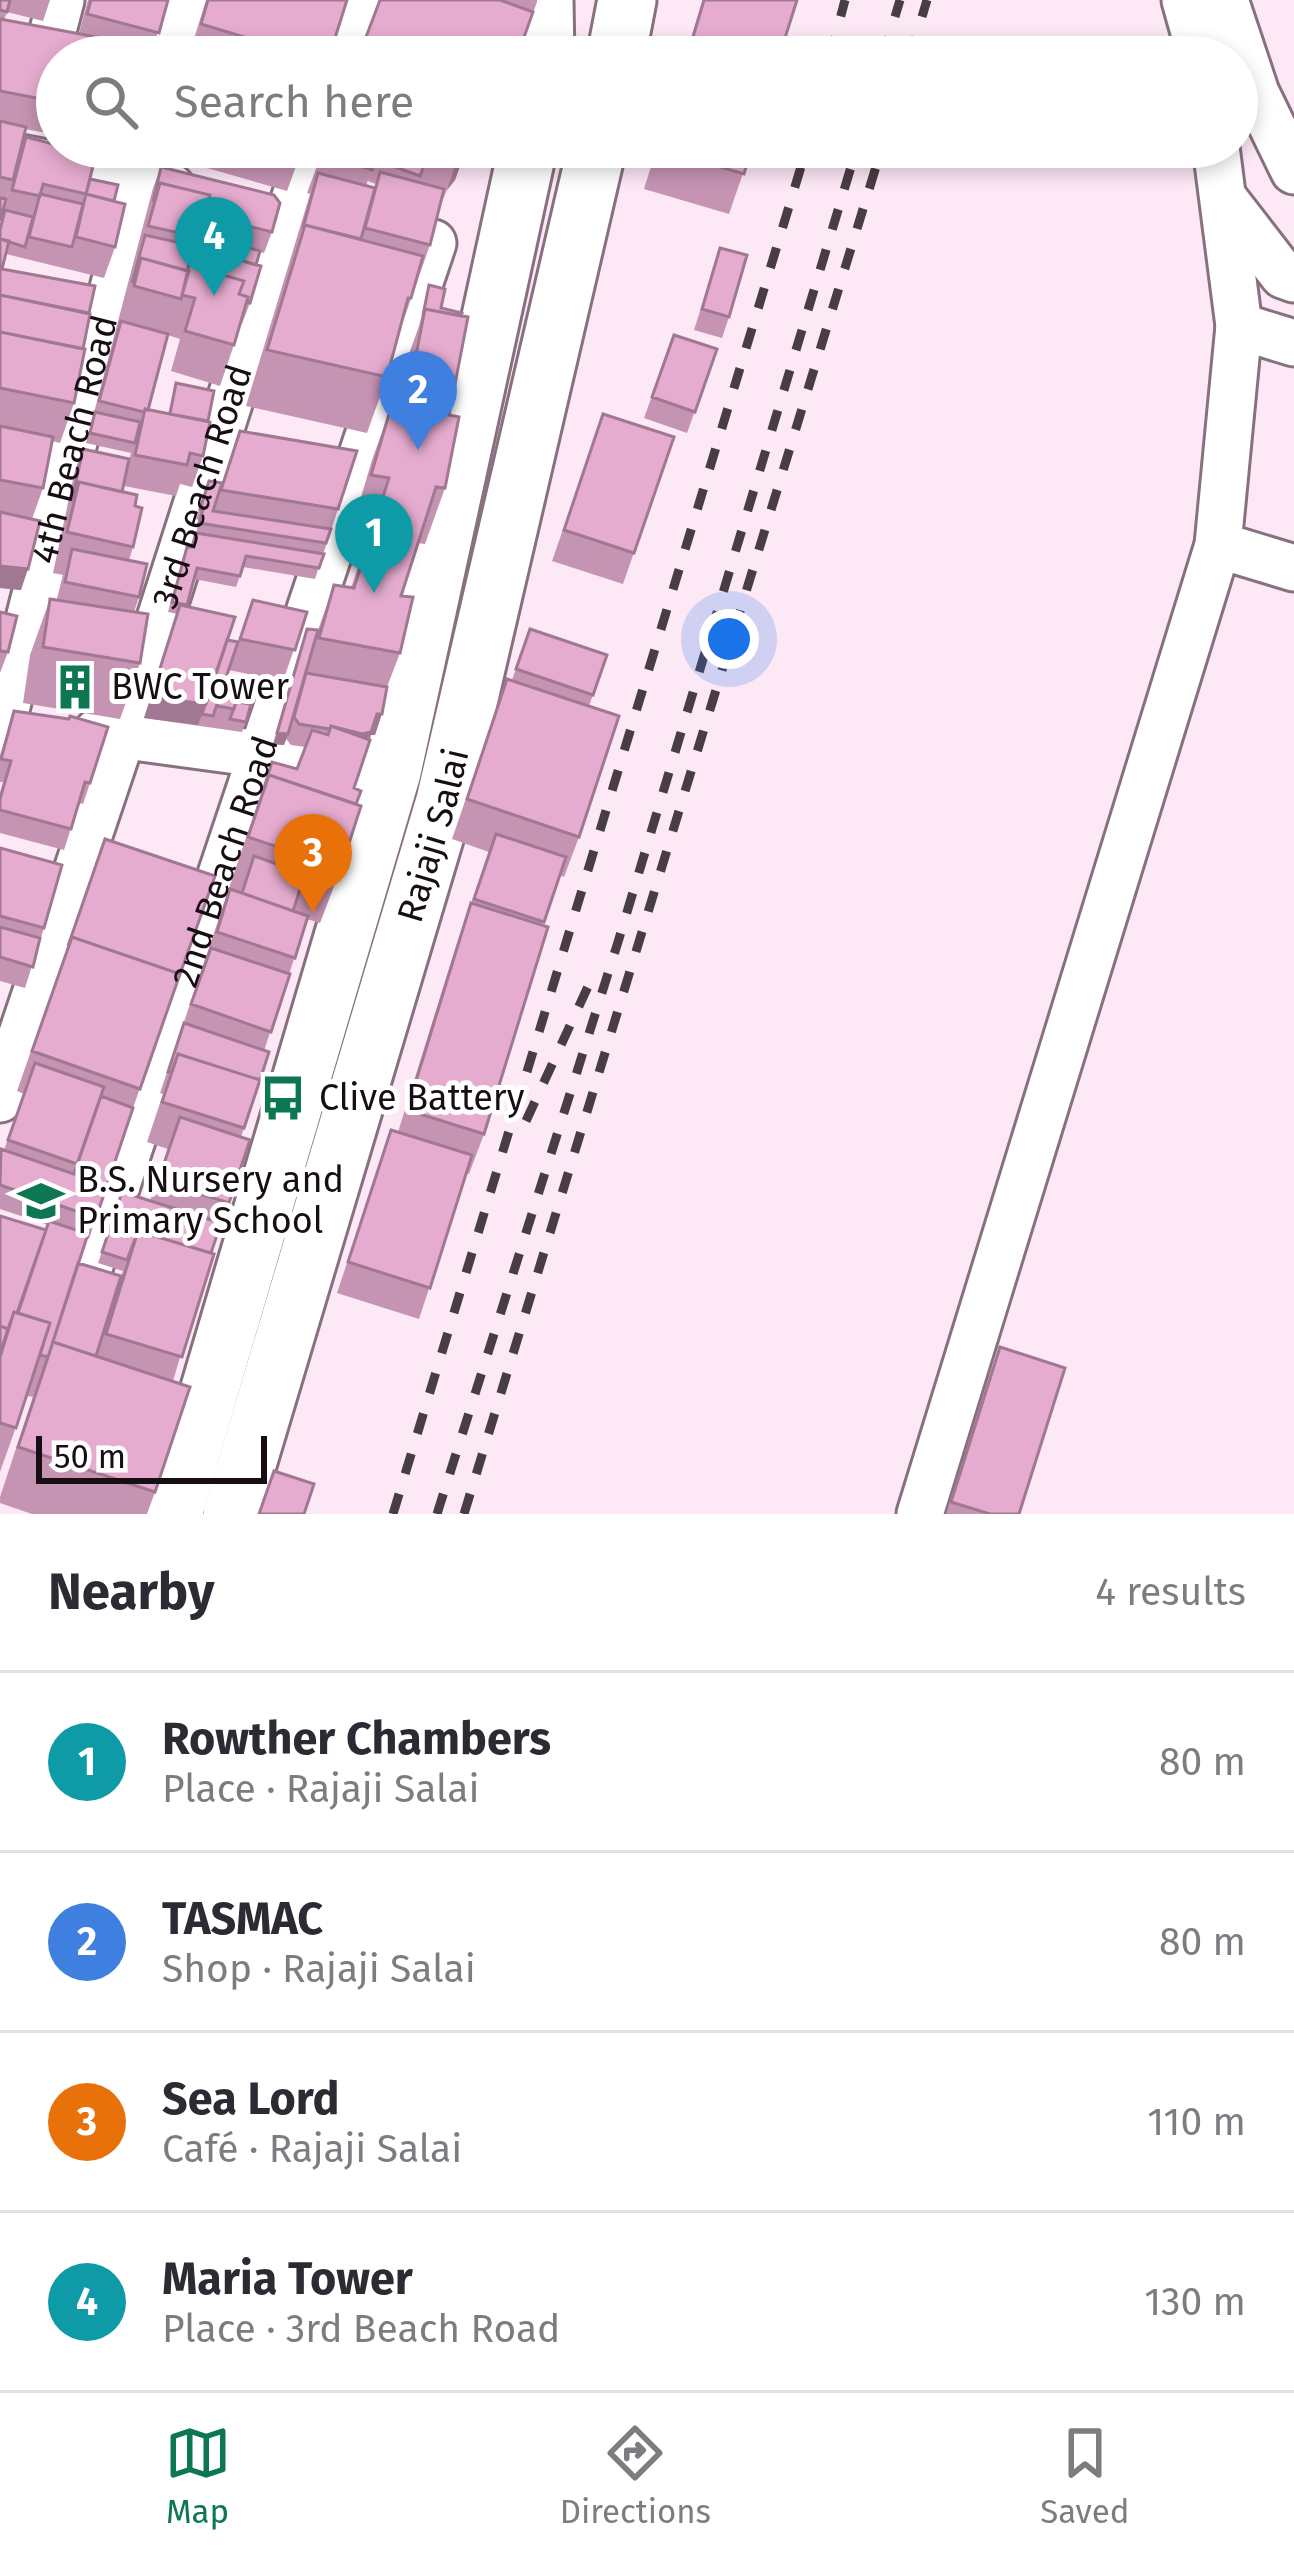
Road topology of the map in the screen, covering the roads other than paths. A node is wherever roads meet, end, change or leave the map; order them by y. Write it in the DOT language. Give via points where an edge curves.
graph roads {
  1 [pos="61,0"];
  2 [pos="191,0"];
  3 [pos="359,0"];
  4 [pos="544,0"];
  5 [pos="566,0"];
  6 [pos="627,0"];
  7 [pos="1185,0"];
  8 [pos="1225,0"];
  9 [pos="52,36"];
  10 [pos="180,36"];
  11 [pos="348,36"];
  12 [pos="545,36"];
  13 [pos="553,36"];
  14 [pos="620,36"];
  15 [pos="1195,36"];
  16 [pos="1237,36"];
  17 [pos="1258,97"];
  18 [pos="0,154"];
  19 [pos="36,157"];
  20 [pos="144,168"];
  21 [pos="155,168"];
  22 [pos="296,168"];
  23 [pos="523,168"];
  24 [pos="592,168"];
  25 [pos="1219,168"];
  26 [pos="1294,170"];
  27 [pos="1223,198"];
  28 [pos="269,204"];
  29 [pos="502,258"];
  30 [pos="1294,280"];
  31 [pos="1239,326"];
  32 [pos="1294,343"];
  33 [pos="185,538"];
  34 [pos="1218,545"];
  35 [pos="233,546"];
  36 [pos="280,553"];
  37 [pos="328,560"];
  38 [pos="1294,568"];
  39 [pos="22,727"];
  40 [pos="123,734"];
  41 [pos="260,754"];
  42 [pos="392,772"];
  43 [pos="0,1099"];
  44 [pos="44,1258"];
  45 [pos="173,1514"];
  46 [pos="232,1514"];
  47 [pos="920,1514"];
  1 -- 9 [label="street"];
  2 -- 10 [label="street"];
  3 -- 11 [label="street"];
  4 -- 12 [label="main road"];
  5 -- 13 [label="street"];
  6 -- 14 [label="main road"];
  7 -- 15 [label="street"];
  8 -- 16 [label="street"];
  17 -- 26 [label="street"];
  18 -- 19 [label="street"];
  20 -- 39 [label="street, 4th Beach Road"];
  21 -- 28 [label="street"];
  22 -- 28 [label="street, 3rd Beach Road"];
  23 -- 29 [label="main road, Rajaji Salai"];
  24 -- 46 [label="main road, Rajaji Salai" via="445,801"];
  25 -- 27 [label="street"];
  27 -- 30 [label="street"];
  27 -- 31 [label="street"];
  28 -- 33 [label="street, 3rd Beach Road"];
  29 -- 37 [label="street, 2nd Beach Road" via="412,237"];
  29 -- 42 [label="main road, Rajaji Salai"];
  31 -- 32 [label="street"];
  31 -- 34 [label="street"];
  33 -- 35 [label="street"];
  33 -- 40 [label="street, 3rd Beach Road"];
  34 -- 38 [label="street"];
  34 -- 47 [label="street"];
  36 -- 37 [label="street"];
  37 -- 41 [label="street, 2nd Beach Road"];
  39 -- 40 [label="street"];
  40 -- 41 [label="street"];
  40 -- 43 [label="street, 3rd Beach Road"];
  41 -- 42 [label="street"];
  41 -- 44 [label="street, 2nd Beach Road" via="108,1281"];
  42 -- 45 [label="main road, Rajaji Salai" via="210,1317"];
}
